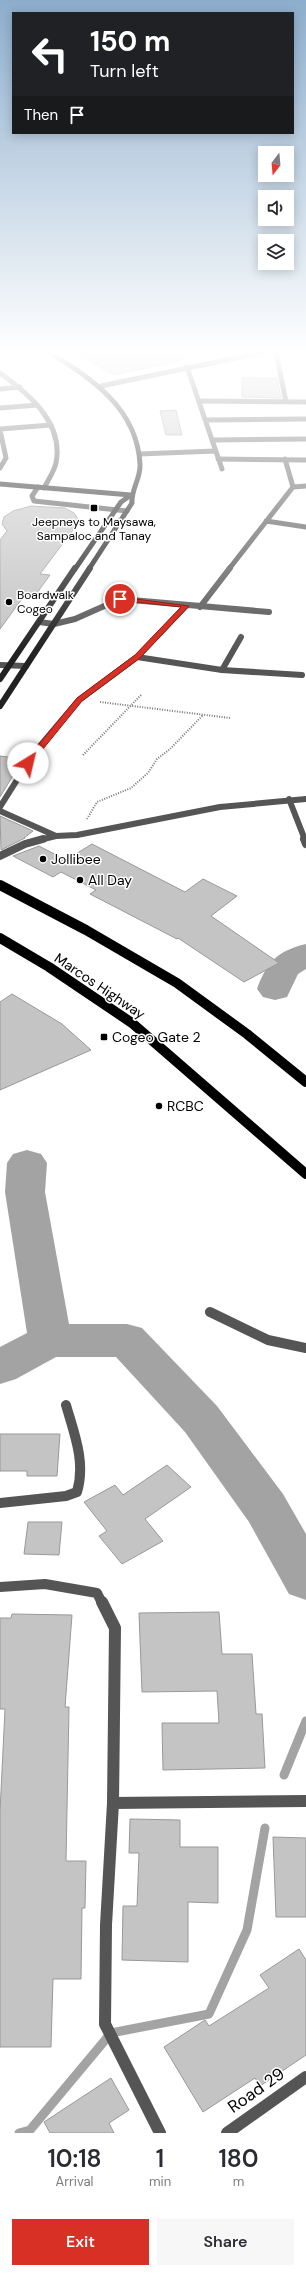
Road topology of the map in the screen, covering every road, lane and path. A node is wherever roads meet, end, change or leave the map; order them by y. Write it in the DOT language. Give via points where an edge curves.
graph roads {
  1 [pos="215,451"];
  2 [pos="5,452"];
  3 [pos="56,452"];
  4 [pos="201,452"];
  5 [pos="139,454"];
  6 [pos="218,459"];
  7 [pos="285,459"];
  8 [pos="306,460"];
  9 [pos="0,468"];
  10 [pos="222,469"];
  11 [pos="0,484"];
  12 [pos="306,486"];
  13 [pos="38,487"];
  14 [pos="293,487"];
  15 [pos="44,488"];
  16 [pos="131,495"];
  17 [pos="115,510"];
  18 [pos="127,512"];
  19 [pos="266,521"];
  20 [pos="306,527"];
  21 [pos="186,606"];
  22 [pos="200,607"];
  23 [pos="269,612"];
  24 [pos="39,622"];
  25 [pos="54,624"];
  26 [pos="241,637"];
  27 [pos="137,656"];
  28 [pos="0,665"];
  29 [pos="10,665"];
  30 [pos="26,666"];
  31 [pos="222,670"];
  32 [pos="302,675"];
  33 [pos="0,679"];
  34 [pos="141,695"];
  35 [pos="79,700"];
  36 [pos="0,706"];
  37 [pos="131,706"];
  38 [pos="203,715"];
  39 [pos="230,718"];
  40 [pos="83,755"];
  41 [pos="289,799"];
  42 [pos="306,799"];
  43 [pos="0,807"];
  44 [pos="0,811"];
  45 [pos="77,835"];
  46 [pos="56,836"];
  47 [pos="306,844"];
  48 [pos="0,856"];
  49 [pos="0,885"];
  50 [pos="0,938"];
  51 [pos="306,1082"];
  52 [pos="306,1174"];
  53 [pos="210,1312"];
  54 [pos="306,1348"];
  55 [pos="66,1405"];
  56 [pos="0,1503"];
  57 [pos="0,1587"];
  58 [pos="306,1801"];
  59 [pos="113,1803"];
  60 [pos="306,2077"];
  61 [pos="160,2133"];
  62 [pos="227,2133"];
  1 -- 6 [label="street"];
  2 -- 9 [label="street" via="6,458"];
  3 -- 15 [label="street" via="56,462"];
  4 -- 5 [label="street"];
  5 -- 16 [label="main road" via="140,467"];
  6 -- 7 [label="street"];
  6 -- 10 [label="street"];
  7 -- 8 [label="street"];
  7 -- 14 [label="street"];
  11 -- 13 [label="main road"];
  12 -- 14 [label="street"];
  13 -- 15 [label="main road"];
  13 -- 17 [label="street" via="32,496 34,501"];
  14 -- 19 [label="street"];
  15 -- 16 [label="main road"];
  16 -- 17 [label="main road"];
  16 -- 18 [label="main road" via="132,503"];
  17 -- 18 [label="street"];
  17 -- 24 [label="main road"];
  18 -- 25 [label="main road"];
  19 -- 20 [label="street"];
  19 -- 22 [label="street"];
  21 -- 22 [label="street"];
  21 -- 25 [label="street" via="120,599 75,619"];
  21 -- 27 [label="street"];
  22 -- 23 [label="street"];
  24 -- 25 [label="street"];
  24 -- 29 [label="main road"];
  25 -- 30 [label="main road"];
  26 -- 31 [label="street"];
  27 -- 31 [label="street"];
  27 -- 35 [label="street"];
  28 -- 29 [label="street"];
  29 -- 30 [label="street"];
  29 -- 33 [label="main road"];
  30 -- 36 [label="main road"];
  31 -- 32 [label="street"];
  34 -- 37 [label="path"];
  35 -- 37 [label="path"];
  35 -- 43 [label="street" via="34,754"];
  37 -- 38 [label="path"];
  37 -- 40 [label="path"];
  38 -- 39 [label="path"];
  38 -- 45 [label="path" via="131,788 97,802"];
  41 -- 42 [label="street"];
  41 -- 45 [label="street" via="206,810"];
  41 -- 47 [label="street"];
  44 -- 46 [label="street"];
  45 -- 46 [label="street"];
  46 -- 48 [label="street" via="25,844"];
  49 -- 51 [label="main road" via="177,982"];
  50 -- 52 [label="main road, Marcos Highway" via="132,1023"];
  53 -- 54 [label="street" via="268,1340"];
  55 -- 56 [label="street" via="79,1462 80,1484 77,1492 66,1496"];
  57 -- 59 [label="street" via="45,1584 97,1593 115,1628"];
  58 -- 59 [label="street"];
  59 -- 61 [label="street" via="106,1925 105,2024"];
  60 -- 62 [label="street, Road 29"];
}
